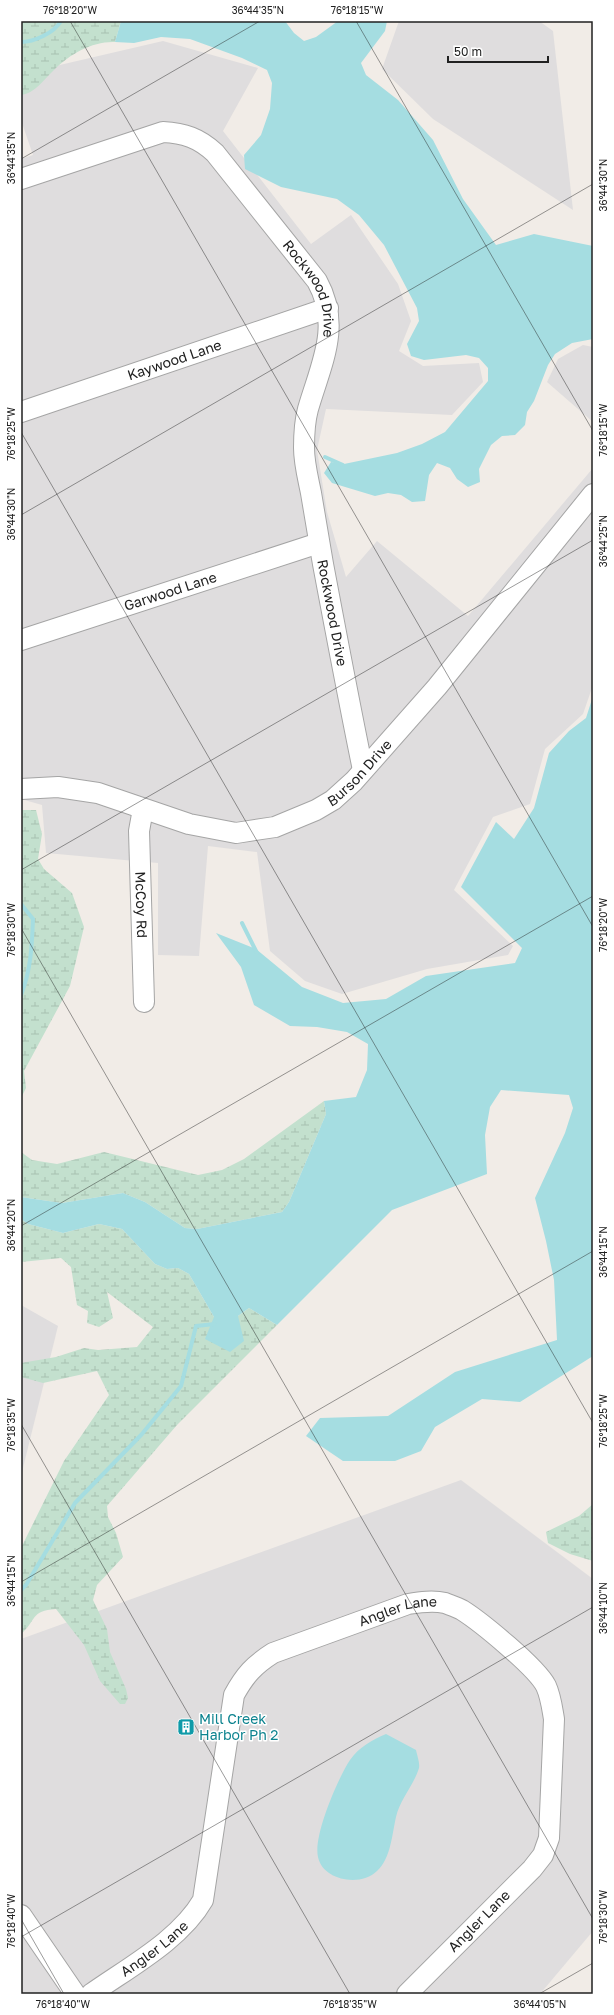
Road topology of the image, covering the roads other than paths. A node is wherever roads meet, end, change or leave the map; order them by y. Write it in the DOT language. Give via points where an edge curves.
graph roads {
  1 [pos="21,179"];
  2 [pos="328,308"];
  3 [pos="21,412"];
  4 [pos="593,494"];
  5 [pos="319,543"];
  6 [pos="21,640"];
  7 [pos="363,770"];
  8 [pos="21,788"];
  9 [pos="143,809"];
  10 [pos="144,1002"];
  11 [pos="21,1915"];
  12 [pos="75,1994"];
  13 [pos="91,1994"];
  14 [pos="408,1994"];
  1 -- 2 [label="street, Rockwood Drive" via="162,132 175,132 194,137 215,153 317,280"];
  2 -- 3 [label="street, Kaywood Lane"];
  2 -- 5 [label="street, Rockwood Drive" via="328,342 308,410 304,439 305,462"];
  4 -- 7 [label="street, Burson Drive" via="437,687"];
  5 -- 6 [label="street, Garwood Lane"];
  5 -- 7 [label="street, Rockwood Drive"];
  7 -- 9 [label="street, Burson Drive" via="333,800 289,822 257,831 236,833 208,829"];
  8 -- 9 [label="street, Burson Drive" via="80,789"];
  9 -- 10 [label="street, McCoy Rd" via="139,831"];
  11 -- 12 [label="street"];
  13 -- 14 [label="street, Angler Lane" via="177,1933 194,1915 203,1900 234,1695 243,1678 256,1664 273,1653 408,1604 426,1601 455,1607 475,1619 536,1672 545,1686 554,1719 549,1838 543,1855 532,1869"];
}
